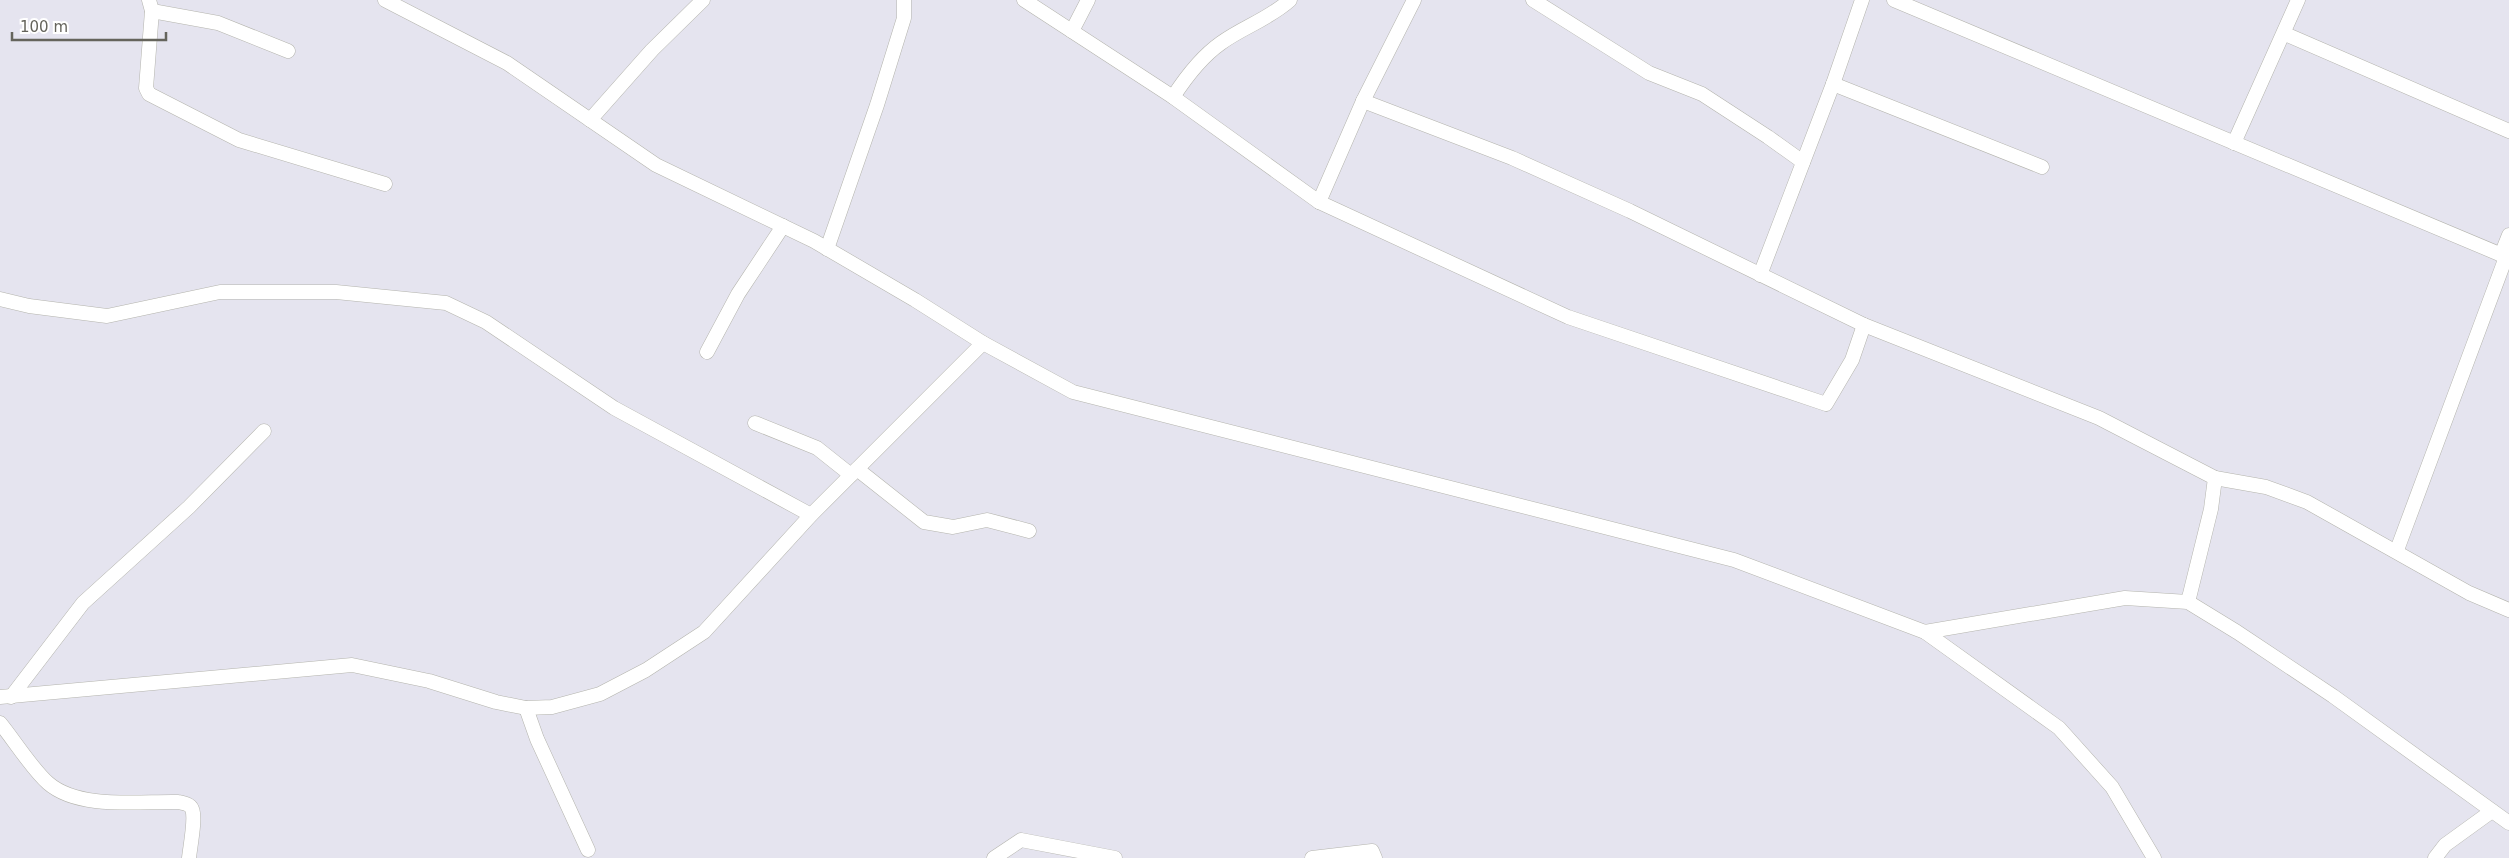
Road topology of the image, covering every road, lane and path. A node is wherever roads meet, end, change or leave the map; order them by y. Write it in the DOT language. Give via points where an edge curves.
graph roads {
  1 [pos="385,0"];
  2 [pos="703,0"];
  3 [pos="904,0"];
  4 [pos="1024,0"];
  5 [pos="1088,0"];
  6 [pos="1290,0"];
  7 [pos="1414,0"];
  8 [pos="1533,0"];
  9 [pos="1862,0"];
  10 [pos="1894,0"];
  11 [pos="2298,0"];
  12 [pos="150,6"];
  13 [pos="1072,31"];
  14 [pos="2285,34"];
  15 [pos="288,51"];
  16 [pos="1833,84"];
  17 [pos="1172,97"];
  18 [pos="1363,101"];
  19 [pos="590,120"];
  20 [pos="2509,131"];
  21 [pos="2234,143"];
  22 [pos="1803,162"];
  23 [pos="2042,167"];
  24 [pos="385,184"];
  25 [pos="1319,202"];
  26 [pos="783,226"];
  27 [pos="2509,235"];
  28 [pos="827,249"];
  29 [pos="2505,257"];
  30 [pos="1760,275"];
  31 [pos="0,299"];
  32 [pos="1864,325"];
  33 [pos="983,343"];
  34 [pos="707,352"];
  35 [pos="755,423"];
  36 [pos="264,431"];
  37 [pos="854,472"];
  38 [pos="2215,478"];
  39 [pos="811,515"];
  40 [pos="1029,531"];
  41 [pos="2396,550"];
  42 [pos="2188,602"];
  43 [pos="2509,610"];
  44 [pos="1925,632"];
  45 [pos="5,697"];
  46 [pos="526,708"];
  47 [pos="0,723"];
  48 [pos="2492,811"];
  49 [pos="2509,824"];
  50 [pos="588,850"];
  51 [pos="189,858"];
  52 [pos="994,858"];
  53 [pos="1115,858"];
  54 [pos="1312,858"];
  55 [pos="1375,858"];
  56 [pos="2154,858"];
  57 [pos="2435,858"];
  1 -- 19 [label="street" via="507,63"];
  2 -- 19 [label="street" via="652,50"];
  3 -- 28 [label="street" via="904,18"];
  4 -- 13 [label="street"];
  5 -- 13 [label="street"];
  6 -- 17 [label="street" via="1278,11 1222,42 1188,75"];
  7 -- 18 [label="street"];
  8 -- 22 [label="street" via="1648,73 1702,94"];
  9 -- 16 [label="street"];
  10 -- 21 [label="street"];
  11 -- 14 [label="street"];
  12 -- 15 [label="street" via="218,23"];
  12 -- 24 [label="street" via="146,88 149,94 239,140"];
  13 -- 17 [label="street"];
  14 -- 20 [label="street"];
  14 -- 21 [label="street"];
  16 -- 22 [label="street"];
  16 -- 23 [label="street"];
  17 -- 25 [label="street"];
  18 -- 25 [label="street"];
  18 -- 30 [label="street" via="1512,158"];
  19 -- 26 [label="street" via="656,165"];
  21 -- 29 [label="street"];
  22 -- 30 [label="street"];
  25 -- 32 [label="street" via="1568,317 1826,404 1852,360"];
  26 -- 28 [label="street"];
  26 -- 34 [label="street" via="738,294"];
  27 -- 29 [label="street"];
  28 -- 33 [label="street"];
  29 -- 41 [label="street"];
  30 -- 32 [label="street"];
  31 -- 39 [label="street" via="107,316 220,292 336,292 446,302 486,322 614,408"];
  32 -- 38 [label="street" via="2099,418"];
  33 -- 37 [label="street"];
  33 -- 44 [label="street" via="1073,392 1734,560"];
  35 -- 37 [label="street" via="817,448"];
  36 -- 45 [label="street" via="189,506 83,603"];
  37 -- 39 [label="street"];
  37 -- 40 [label="street" via="924,522 953,527 987,520"];
  38 -- 41 [label="street" via="2266,487 2307,502"];
  38 -- 42 [label="street" via="2211,509"];
  39 -- 46 [label="street" via="704,632 646,670 600,694 552,707"];
  41 -- 43 [label="street" via="2468,592"];
  42 -- 44 [label="street" via="2125,598"];
  42 -- 48 [label="street" via="2333,696"];
  44 -- 56 [label="street" via="2060,728 2112,787"];
  45 -- 46 [label="street" via="352,665 429,681"];
  46 -- 50 [label="street"];
  47 -- 51 [label="street" via="48,783 63,793 96,801 187,804 193,816"];
  48 -- 49 [label="street"];
  48 -- 57 [label="street" via="2445,845"];
  52 -- 53 [label="street" via="1021,840"];
  54 -- 55 [label="street" via="1372,851"];
}
